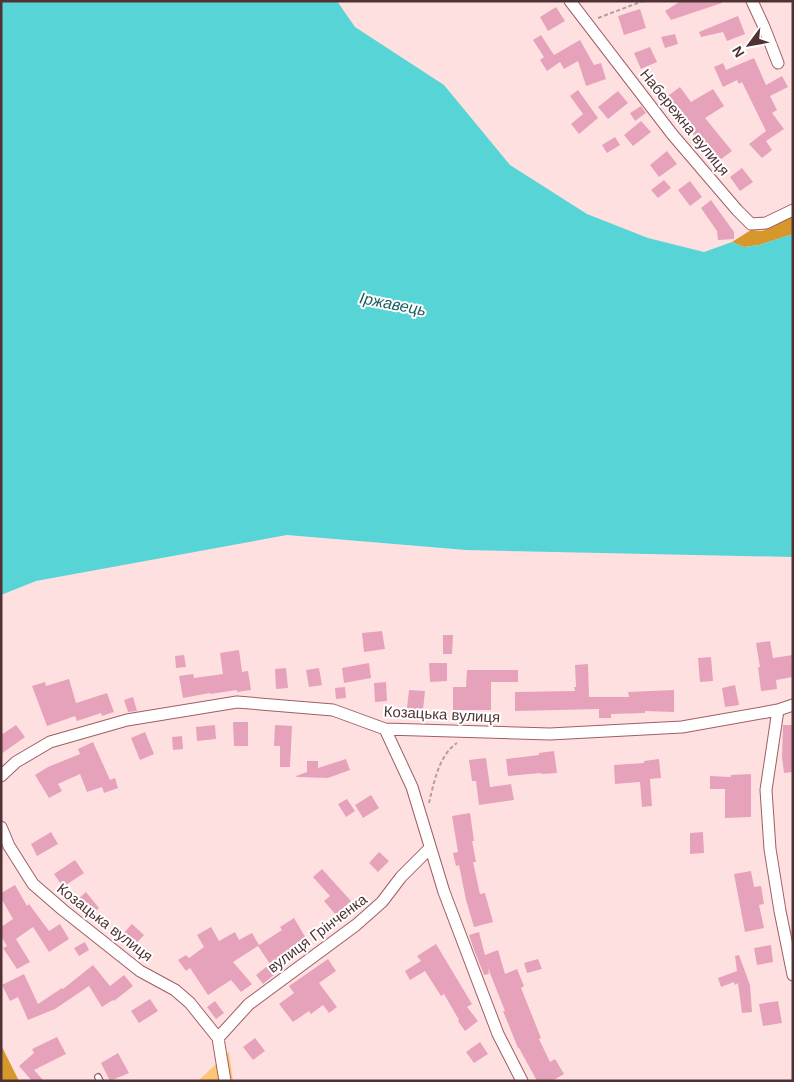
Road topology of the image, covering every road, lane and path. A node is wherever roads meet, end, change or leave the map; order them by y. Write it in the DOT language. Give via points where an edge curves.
graph roads {
  1 [pos="570,1"];
  2 [pos="643,1"];
  3 [pos="752,1"];
  4 [pos="587,22"];
  5 [pos="778,63"];
  6 [pos="793,210"];
  7 [pos="793,705"];
  8 [pos="778,710"];
  9 [pos="384,729"];
  10 [pos="458,743"];
  11 [pos="1,776"];
  12 [pos="424,824"];
  13 [pos="1,827"];
  14 [pos="430,848"];
  15 [pos="793,975"];
  16 [pos="218,1038"];
  17 [pos="225,1081"];
  18 [pos="522,1081"];
  1 -- 4 [label="street, Набережна вулиця"];
  2 -- 4 [label="path"];
  3 -- 5 [label="street"];
  4 -- 6 [label="street, Набережна вулиця" via="672,134 751,224 766,223"];
  7 -- 8 [label="street, Козацька вулиця"];
  8 -- 9 [label="street, Козацька вулиця" via="682,727 550,734"];
  8 -- 15 [label="street" via="766,790 770,849"];
  9 -- 11 [label="street, Козацька вулиця" via="333,710 237,702 127,720 50,742 16,762"];
  9 -- 12 [label="street" via="412,787"];
  10 -- 12 [label="path" via="443,759"];
  12 -- 14 [label="street"];
  13 -- 16 [label="street, Козацька вулиця" via="33,884 140,971 175,990"];
  14 -- 16 [label="street, вулиця Грінченка" via="382,902 356,925 248,1004"];
  14 -- 18 [label="street" via="498,1034"];
  16 -- 17 [label="street, Козацька вулиця"];
}
